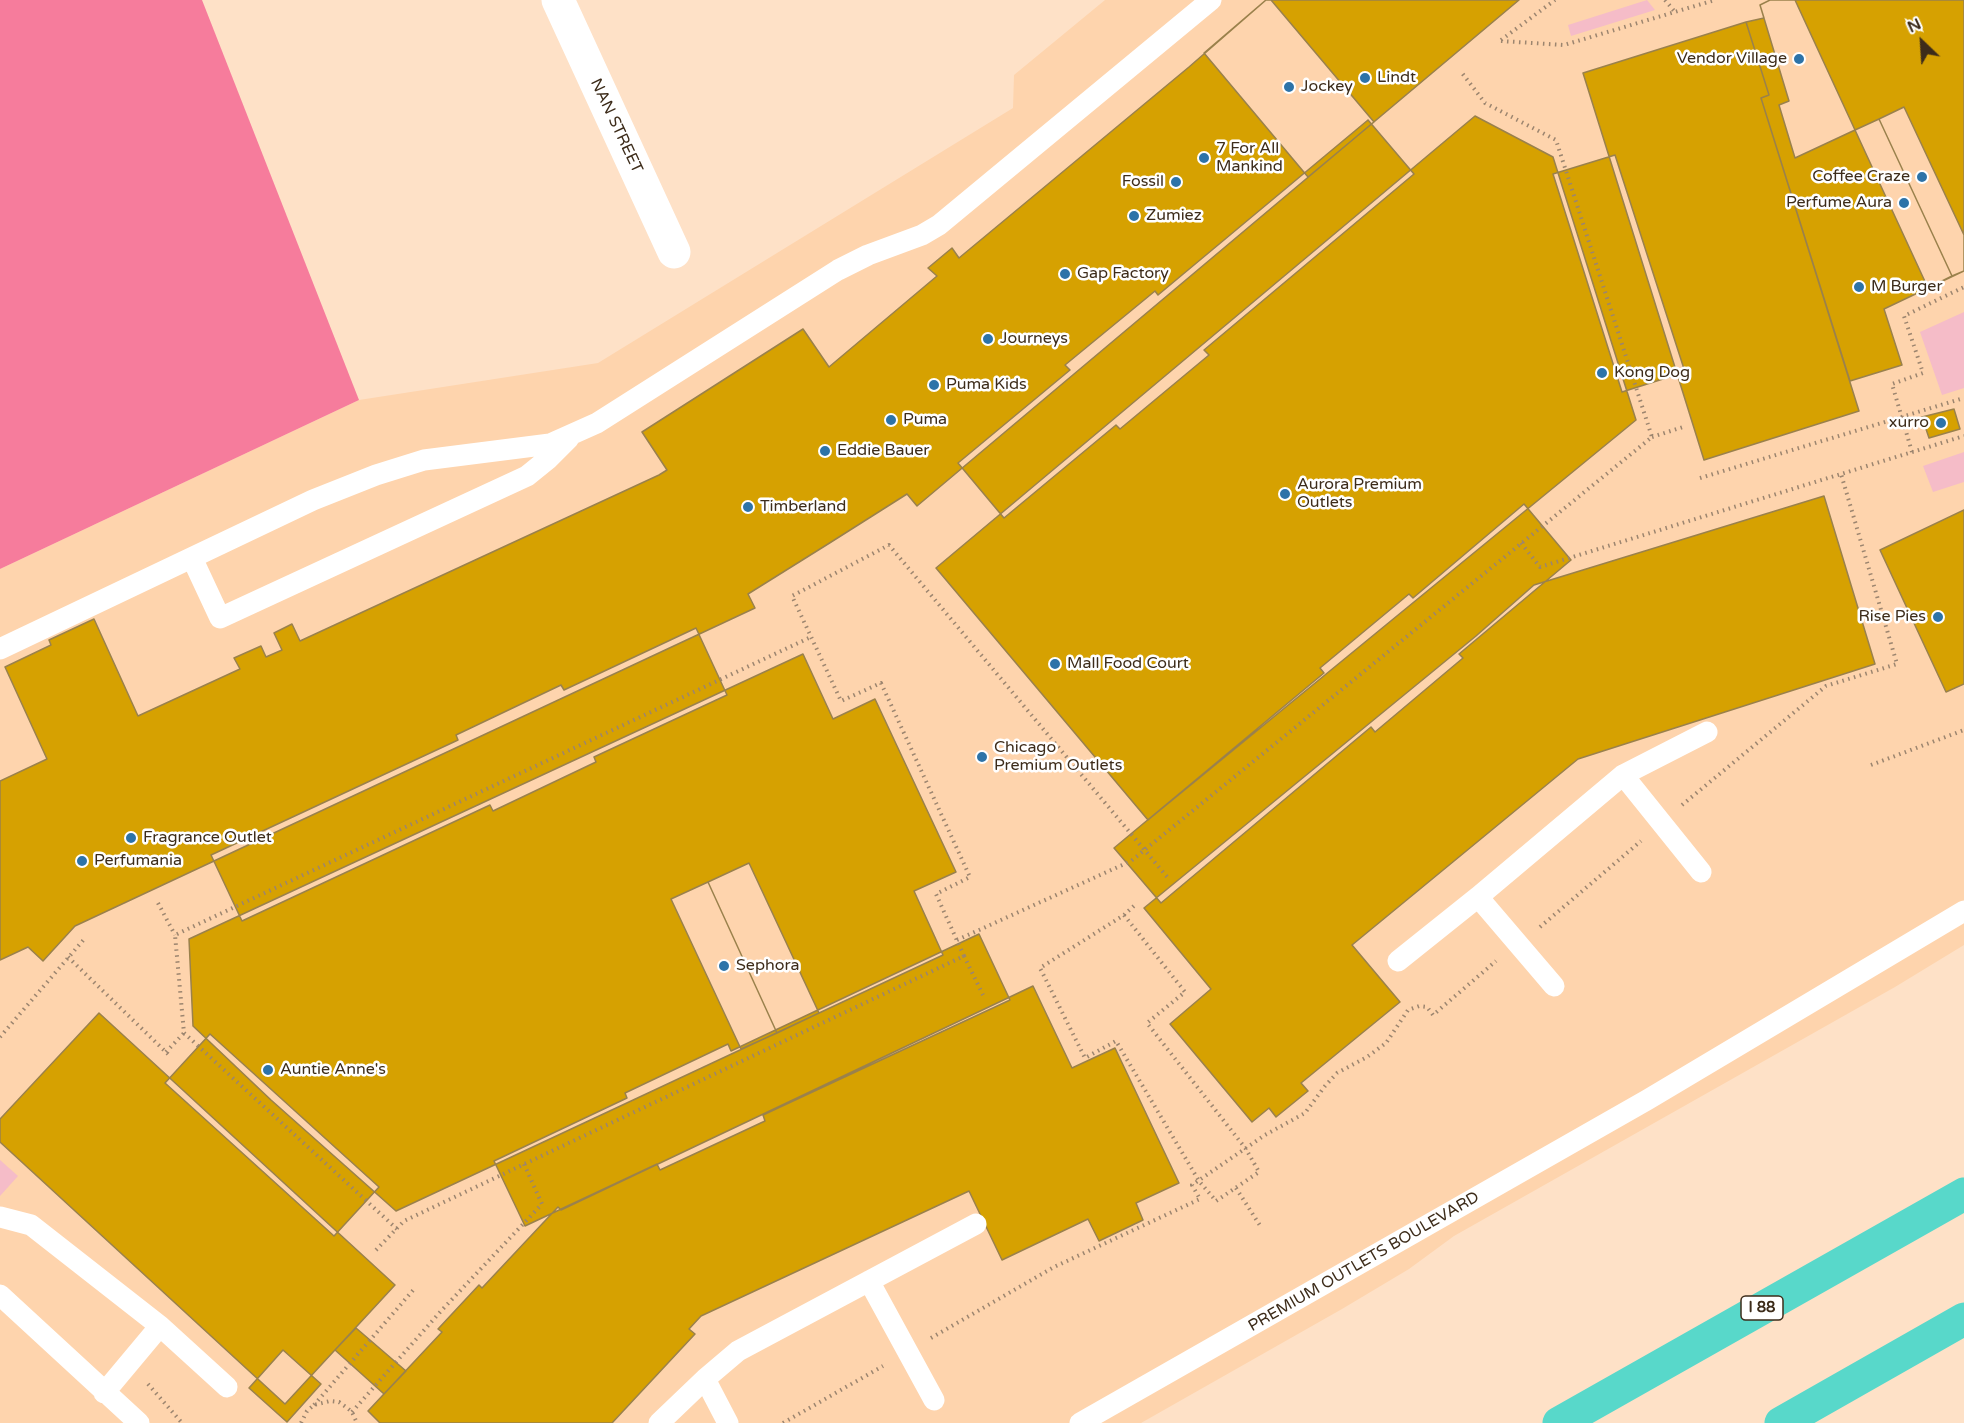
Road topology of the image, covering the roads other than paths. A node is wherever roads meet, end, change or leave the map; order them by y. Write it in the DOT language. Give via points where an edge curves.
graph roads {
  1 [pos="558,0"];
  2 [pos="1211,0"];
  3 [pos="675,252"];
  4 [pos="572,436"];
  5 [pos="192,558"];
  6 [pos="0,649"];
  7 [pos="1707,732"];
  8 [pos="1623,775"];
  9 [pos="1701,872"];
  10 [pos="1478,897"];
  11 [pos="1964,911"];
  12 [pos="1398,961"];
  13 [pos="1554,986"];
  14 [pos="1964,1194"];
  15 [pos="0,1217"];
  16 [pos="976,1224"];
  17 [pos="869,1281"];
  18 [pos="0,1295"];
  19 [pos="1964,1319"];
  20 [pos="160,1326"];
  21 [pos="705,1379"];
  22 [pos="228,1387"];
  23 [pos="104,1393"];
  24 [pos="934,1400"];
  25 [pos="139,1423"];
  26 [pos="659,1423"];
  27 [pos="728,1423"];
  28 [pos="1080,1423"];
  29 [pos="1559,1423"];
  30 [pos="1781,1423"];
  1 -- 3 [label="street, NAN STREET"];
  2 -- 4 [label="lane" via="939,225 838,270"];
  4 -- 5 [label="lane" via="550,444 399,466"];
  4 -- 5 [label="lane" via="527,476 220,618"];
  5 -- 6 [label="lane"];
  7 -- 8 [label="lane"];
  8 -- 9 [label="lane"];
  8 -- 10 [label="lane"];
  10 -- 12 [label="lane"];
  10 -- 13 [label="lane"];
  11 -- 28 [label="lane, PREMIUM OUTLETS BOULEVARD" via="1647,1100"];
  14 -- 29 [label="highway, I 88"];
  15 -- 20 [label="lane" via="31,1225"];
  16 -- 17 [label="lane"];
  17 -- 21 [label="lane" via="738,1351"];
  17 -- 24 [label="lane"];
  18 -- 23 [label="lane"];
  19 -- 30 [label="highway"];
  20 -- 22 [label="lane"];
  20 -- 23 [label="lane"];
  21 -- 26 [label="lane"];
  21 -- 27 [label="lane"];
  23 -- 25 [label="lane"];
}
